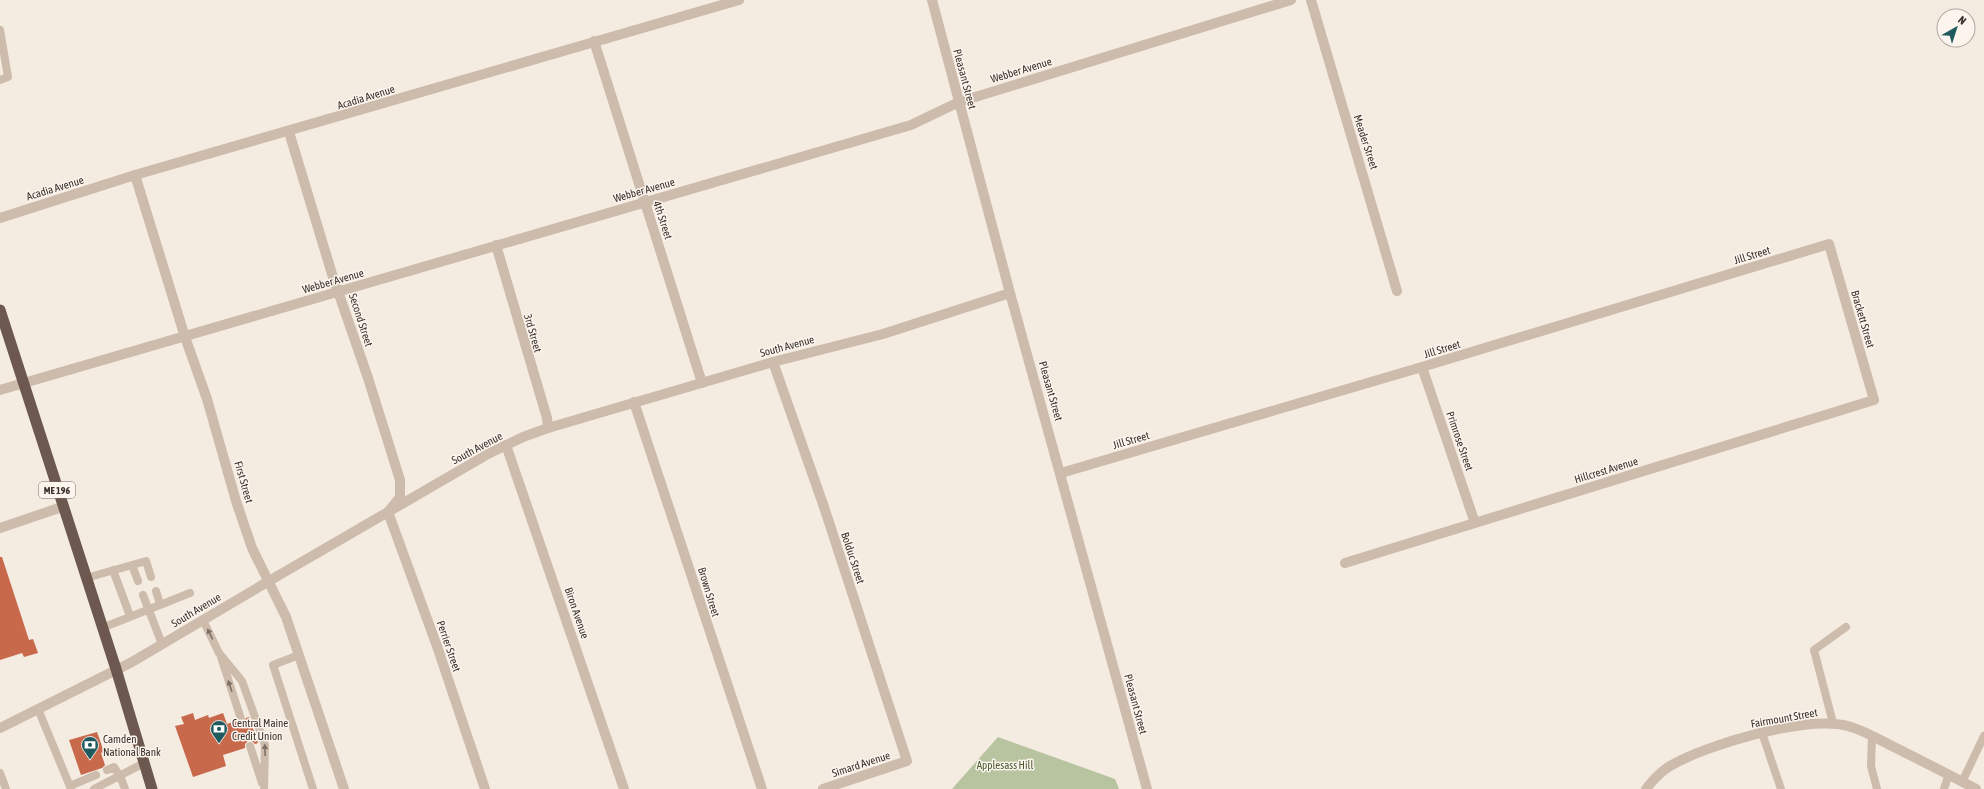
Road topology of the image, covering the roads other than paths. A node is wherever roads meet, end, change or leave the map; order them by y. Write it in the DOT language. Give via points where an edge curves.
graph roads {
  1 [pos="739,0"];
  2 [pos="932,0"];
  3 [pos="1291,0"];
  4 [pos="1311,0"];
  5 [pos="0,30"];
  6 [pos="594,41"];
  7 [pos="0,80"];
  8 [pos="959,102"];
  9 [pos="289,132"];
  10 [pos="135,175"];
  11 [pos="644,202"];
  12 [pos="0,218"];
  13 [pos="1829,244"];
  14 [pos="496,245"];
  15 [pos="338,291"];
  16 [pos="1398,291"];
  17 [pos="1010,293"];
  18 [pos="0,310"];
  19 [pos="185,337"];
  20 [pos="774,362"];
  21 [pos="1422,367"];
  22 [pos="702,383"];
  23 [pos="23,384"];
  24 [pos="0,390"];
  25 [pos="1874,400"];
  26 [pos="634,402"];
  27 [pos="548,428"];
  28 [pos="506,445"];
  29 [pos="1061,473"];
  30 [pos="62,507"];
  31 [pos="388,512"];
  32 [pos="1475,523"];
  33 [pos="0,528"];
  34 [pos="1345,563"];
  35 [pos="132,565"];
  36 [pos="113,570"];
  37 [pos="151,577"];
  38 [pos="86,578"];
  39 [pos="138,581"];
  40 [pos="269,581"];
  41 [pos="156,590"];
  42 [pos="190,593"];
  43 [pos="143,595"];
  44 [pos="160,604"];
  45 [pos="149,609"];
  46 [pos="130,616"];
  47 [pos="203,620"];
  48 [pos="1846,627"];
  49 [pos="102,628"];
  50 [pos="162,644"];
  51 [pos="219,653"];
  52 [pos="299,655"];
  53 [pos="116,669"];
  54 [pos="38,708"];
  55 [pos="241,719"];
  56 [pos="1833,723"];
  57 [pos="0,728"];
  58 [pos="1762,733"];
  59 [pos="1872,736"];
  60 [pos="1984,736"];
  61 [pos="250,746"];
  62 [pos="907,761"];
  63 [pos="144,764"];
  64 [pos="107,770"];
  65 [pos="0,773"];
  66 [pos="1949,774"];
  67 [pos="96,775"];
  68 [pos="120,776"];
  69 [pos="1962,782"];
  70 [pos="70,788"];
  71 [pos="6,789"];
  72 [pos="94,789"];
  73 [pos="124,789"];
  74 [pos="152,789"];
  75 [pos="264,789"];
  76 [pos="313,789"];
  77 [pos="344,789"];
  78 [pos="484,789"];
  79 [pos="624,789"];
  80 [pos="762,789"];
  81 [pos="823,789"];
  82 [pos="1147,789"];
  83 [pos="1646,789"];
  84 [pos="1781,789"];
  85 [pos="1877,789"];
  86 [pos="1944,789"];
  87 [pos="1975,789"];
  1 -- 6 [label="street, Acadia Avenue"];
  2 -- 8 [label="street, Pleasant Street"];
  3 -- 8 [label="street, Webber Avenue"];
  4 -- 16 [label="street, Meader Street"];
  5 -- 7 [label="lane" via="8,77"];
  6 -- 9 [label="street, Acadia Avenue"];
  6 -- 11 [label="street, 4th Street"];
  8 -- 11 [label="street, Webber Avenue" via="911,125"];
  8 -- 17 [label="street, Pleasant Street"];
  9 -- 10 [label="street, Acadia Avenue"];
  9 -- 15 [label="street, Second Street"];
  10 -- 12 [label="street, Acadia Avenue"];
  10 -- 19 [label="street, First Street"];
  11 -- 14 [label="street, Webber Avenue"];
  11 -- 22 [label="street, 4th Street"];
  13 -- 21 [label="street, Jill Street"];
  13 -- 25 [label="street, Brackett Street"];
  14 -- 15 [label="street, Webber Avenue"];
  14 -- 27 [label="street, 3rd Street"];
  15 -- 19 [label="street, Webber Avenue"];
  15 -- 31 [label="street, Second Street" via="400,480 400,497"];
  17 -- 20 [label="street, South Avenue" via="883,334"];
  17 -- 29 [label="street, Pleasant Street"];
  18 -- 23 [label="highway, ME 196"];
  19 -- 23 [label="street, Webber Avenue"];
  19 -- 40 [label="street, First Street" via="207,399 252,548"];
  20 -- 22 [label="street, South Avenue"];
  20 -- 62 [label="street, Bolduc Street"];
  21 -- 29 [label="street, Jill Street"];
  21 -- 32 [label="street, Primrose Street"];
  22 -- 26 [label="street, South Avenue"];
  23 -- 24 [label="street, Webber Avenue"];
  23 -- 30 [label="highway, ME 196"];
  25 -- 32 [label="street, Hillcrest Avenue"];
  26 -- 27 [label="street, South Avenue"];
  26 -- 80 [label="street, Brown Street"];
  27 -- 28 [label="street, South Avenue"];
  28 -- 31 [label="street, South Avenue"];
  28 -- 79 [label="street, Biron Avenue"];
  29 -- 82 [label="street, Pleasant Street"];
  30 -- 33 [label="street"];
  30 -- 38 [label="highway, ME 196"];
  31 -- 40 [label="street, South Avenue"];
  31 -- 78 [label="street, Perrier Street" via="438,649"];
  32 -- 34 [label="street, Hillcrest Avenue"];
  35 -- 36 [label="lane"];
  35 -- 37 [label="lane" via="146,561"];
  35 -- 39 [label="lane"];
  36 -- 38 [label="lane"];
  36 -- 46 [label="lane"];
  38 -- 49 [label="highway, ME 196"];
  40 -- 47 [label="street, South Avenue"];
  40 -- 52 [label="street, First Street" via="286,617"];
  41 -- 44 [label="lane"];
  42 -- 44 [label="lane"];
  43 -- 45 [label="lane"];
  44 -- 45 [label="lane"];
  45 -- 46 [label="lane"];
  45 -- 50 [label="lane"];
  46 -- 49 [label="lane"];
  47 -- 50 [label="street, South Avenue"];
  51 -- 47 [label="lane, one-way"];
  48 -- 56 [label="lane" via="1814,650"];
  49 -- 53 [label="highway, ME 196"];
  50 -- 53 [label="street, South Avenue"];
  55 -- 51 [label="lane, one-way"];
  75 -- 51 [label="lane, one-way" via="265,745 242,681"];
  52 -- 76 [label="lane" via="273,665"];
  52 -- 77 [label="street, First Street"];
  53 -- 54 [label="street, South Avenue" via="94,683"];
  53 -- 63 [label="highway, ME 196"];
  54 -- 57 [label="street, South Avenue"];
  54 -- 70 [label="lane"];
  56 -- 58 [label="street, Fairmount Street"];
  56 -- 59 [label="street, Fairmount Street" via="1850,726"];
  58 -- 83 [label="street, Fairmount Street" via="1682,760 1657,776"];
  58 -- 84 [label="lane"];
  59 -- 66 [label="street, Fairmount Street"];
  59 -- 85 [label="lane" via="1872,766"];
  60 -- 69 [label="lane"];
  61 -- 75 [label="lane"];
  62 -- 81 [label="street, Simard Avenue"];
  63 -- 68 [label="lane"];
  63 -- 74 [label="highway, ME 196"];
  64 -- 68 [label="lane" via="114,767"];
  65 -- 71 [label="lane"];
  66 -- 69 [label="street, Fairmount Street"];
  66 -- 86 [label="lane"];
  67 -- 70 [label="lane"];
  68 -- 72 [label="lane"];
  68 -- 73 [label="lane"];
  69 -- 87 [label="street, Fairmount Street"];
}
